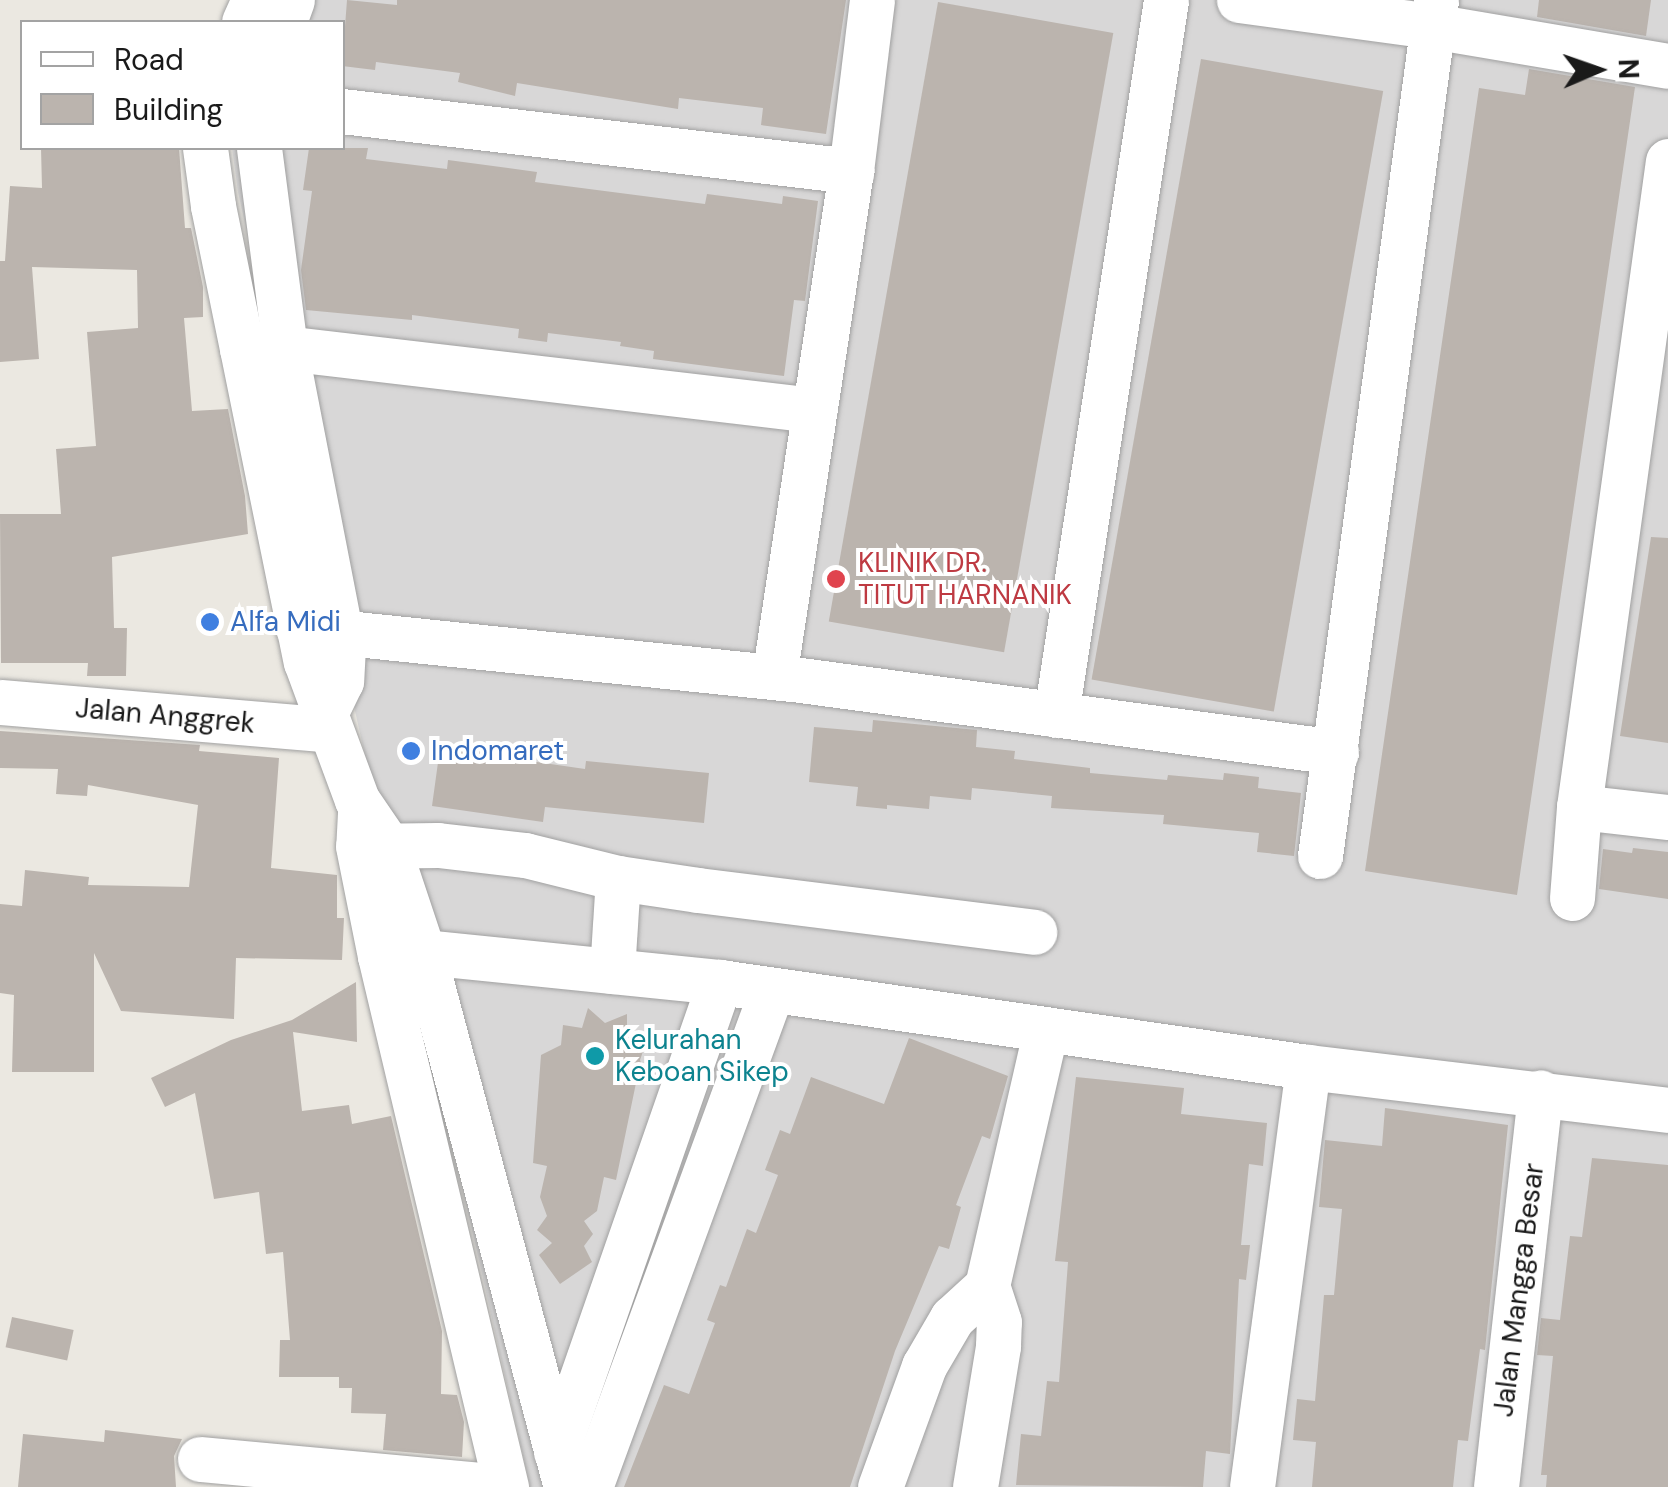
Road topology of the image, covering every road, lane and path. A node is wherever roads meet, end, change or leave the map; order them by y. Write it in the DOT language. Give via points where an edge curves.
graph roads {
  1 [pos="872,0"];
  2 [pos="1166,0"];
  3 [pos="1238,0"];
  4 [pos="1434,13"];
  5 [pos="1668,66"];
  6 [pos="345,111"];
  7 [pos="207,150"];
  8 [pos="260,150"];
  9 [pos="1668,162"];
  10 [pos="851,171"];
  11 [pos="264,349"];
  12 [pos="814,410"];
  13 [pos="319,629"];
  14 [pos="774,677"];
  15 [pos="0,702"];
  16 [pos="1056,715"];
  17 [pos="328,720"];
  18 [pos="1336,752"];
  19 [pos="1578,806"];
  20 [pos="1668,817"];
  21 [pos="368,832"];
  22 [pos="1320,856"];
  23 [pos="618,878"];
  24 [pos="1572,898"];
  25 [pos="1034,932"];
  26 [pos="401,954"];
  27 [pos="612,971"];
  28 [pos="720,982"];
  29 [pos="772,990"];
  30 [pos="1045,1032"];
  31 [pos="1308,1068"];
  32 [pos="1540,1092"];
  33 [pos="1668,1110"];
  34 [pos="987,1286"];
  35 [pos="200,1458"];
  36 [pos="561,1469"];
  37 [pos="505,1487"];
  38 [pos="590,1487"];
  39 [pos="880,1487"];
  40 [pos="975,1487"];
  41 [pos="1252,1487"];
  42 [pos="1496,1487"];
  1 -- 10 [label="street"];
  2 -- 16 [label="street"];
  3 -- 4 [label="street"];
  4 -- 5 [label="street"];
  4 -- 18 [label="street"];
  6 -- 10 [label="street"];
  7 -- 11 [label="street"];
  8 -- 11 [label="street"];
  9 -- 19 [label="street"];
  10 -- 12 [label="street"];
  11 -- 12 [label="street"];
  11 -- 13 [label="street"];
  12 -- 14 [label="street"];
  13 -- 14 [label="street"];
  13 -- 17 [label="street" via="341,681"];
  14 -- 16 [label="street"];
  15 -- 17 [label="street, Jalan Anggrek"];
  16 -- 18 [label="street"];
  17 -- 21 [label="street"];
  18 -- 22 [label="street"];
  19 -- 20 [label="street"];
  19 -- 24 [label="street"];
  21 -- 23 [label="street" via="526,855"];
  21 -- 26 [label="street"];
  23 -- 25 [label="street"];
  23 -- 27 [label="street"];
  26 -- 27 [label="street"];
  26 -- 36 [label="street"];
  26 -- 37 [label="street"];
  27 -- 28 [label="street"];
  28 -- 29 [label="street"];
  28 -- 36 [label="street"];
  29 -- 30 [label="street"];
  29 -- 38 [label="street"];
  30 -- 31 [label="street"];
  30 -- 34 [label="street"];
  31 -- 32 [label="street"];
  31 -- 41 [label="street"];
  32 -- 33 [label="street"];
  32 -- 42 [label="street, Jalan Mangga Besar"];
  34 -- 39 [label="street" via="952,1318 924,1366"];
  34 -- 40 [label="street" via="998,1346"];
  35 -- 37 [label="street"];
}
